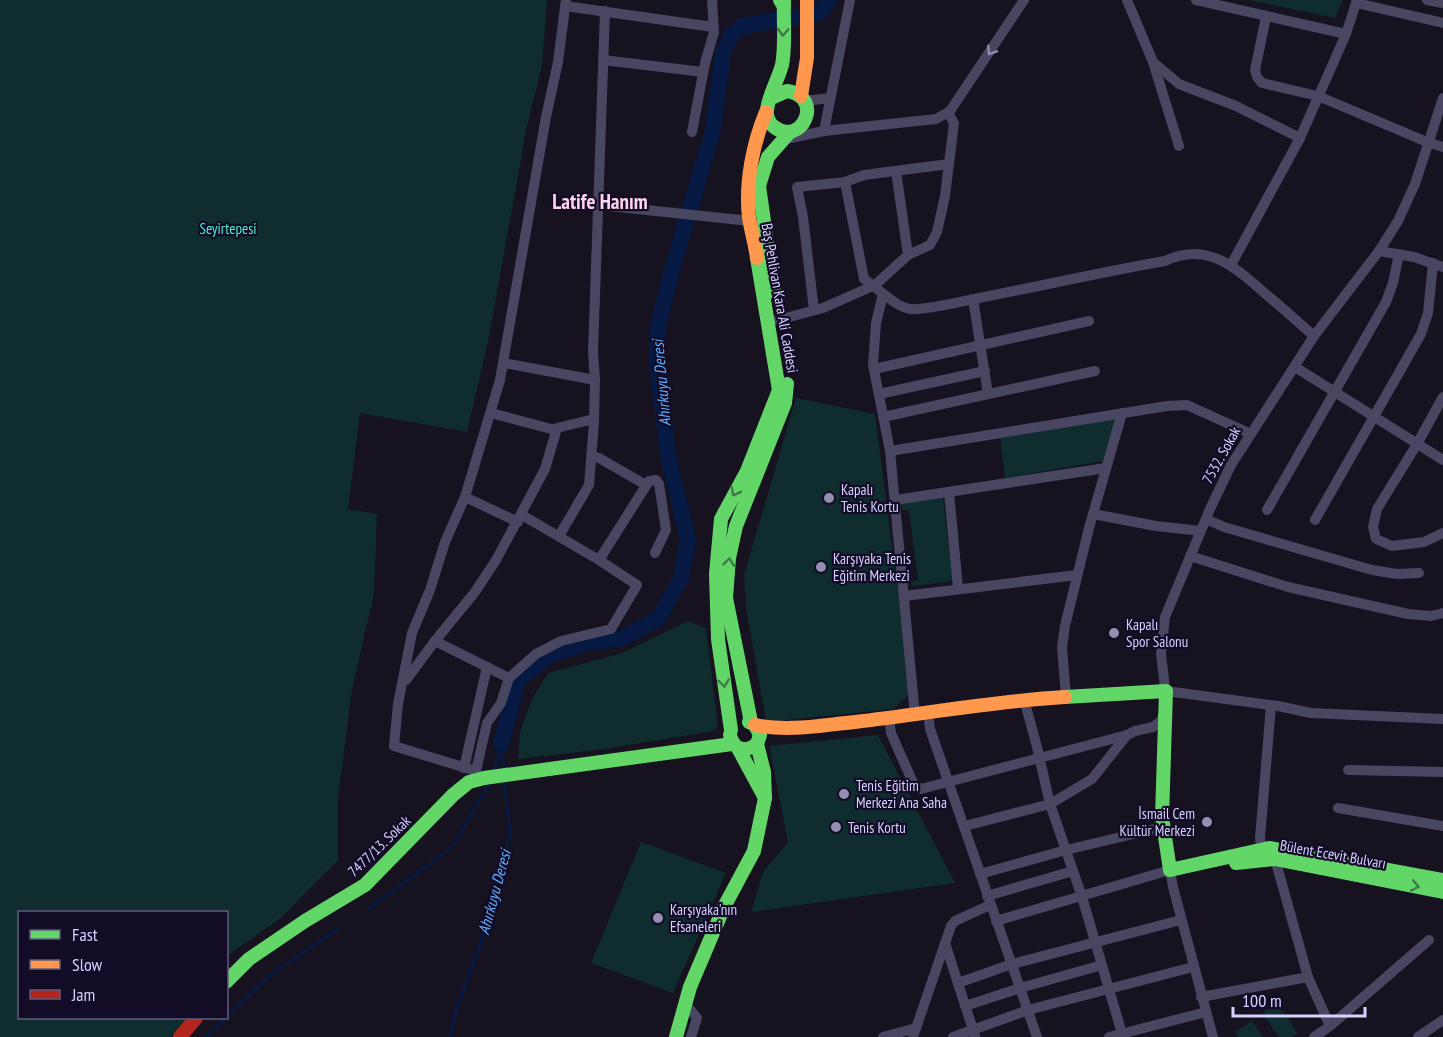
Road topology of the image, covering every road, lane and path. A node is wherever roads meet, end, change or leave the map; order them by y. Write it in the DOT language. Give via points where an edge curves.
graph roads {
  1 [pos="712,0"];
  2 [pos="849,0"];
  3 [pos="1024,0"];
  4 [pos="1127,0"];
  5 [pos="1196,0"];
  6 [pos="1427,0"];
  7 [pos="783,2"];
  8 [pos="1357,2"];
  9 [pos="565,3"];
  10 [pos="807,3"];
  11 [pos="1443,3"];
  12 [pos="605,11"];
  13 [pos="1266,17"];
  14 [pos="1443,23"];
  15 [pos="713,27"];
  16 [pos="1346,34"];
  17 [pos="603,60"];
  18 [pos="1153,62"];
  19 [pos="703,72"];
  20 [pos="1318,96"];
  21 [pos="771,98"];
  22 [pos="803,98"];
  23 [pos="830,98"];
  24 [pos="1443,98"];
  25 [pos="766,112"];
  26 [pos="948,113"];
  27 [pos="824,131"];
  28 [pos="692,132"];
  29 [pos="792,135"];
  30 [pos="1300,138"];
  31 [pos="1427,142"];
  32 [pos="1179,146"];
  33 [pos="1443,147"];
  34 [pos="949,164"];
  35 [pos="896,171"];
  36 [pos="845,182"];
  37 [pos="599,205"];
  38 [pos="750,221"];
  39 [pos="1379,251"];
  40 [pos="1400,254"];
  41 [pos="908,255"];
  42 [pos="1232,265"];
  43 [pos="1438,265"];
  44 [pos="875,285"];
  45 [pos="883,294"];
  46 [pos="973,299"];
  47 [pos="814,310"];
  48 [pos="778,320"];
  49 [pos="1089,321"];
  50 [pos="1314,336"];
  51 [pos="981,347"];
  52 [pos="504,363"];
  53 [pos="1295,367"];
  54 [pos="874,369"];
  55 [pos="984,371"];
  56 [pos="1095,371"];
  57 [pos="595,380"];
  58 [pos="1334,391"];
  59 [pos="879,394"];
  60 [pos="988,394"];
  61 [pos="1443,397"];
  62 [pos="490,413"];
  63 [pos="1122,413"];
  64 [pos="883,417"];
  65 [pos="1374,417"];
  66 [pos="594,419"];
  67 [pos="555,430"];
  68 [pos="1251,434"];
  69 [pos="1417,444"];
  70 [pos="890,451"];
  71 [pos="592,456"];
  72 [pos="1443,460"];
  73 [pos="1106,468"];
  74 [pos="646,485"];
  75 [pos="949,492"];
  76 [pos="465,497"];
  77 [pos="895,500"];
  78 [pos="1267,510"];
  79 [pos="1093,514"];
  80 [pos="520,518"];
  81 [pos="1206,519"];
  82 [pos="1315,520"];
  83 [pos="1201,531"];
  84 [pos="1443,533"];
  85 [pos="559,536"];
  86 [pos="655,553"];
  87 [pos="1190,556"];
  88 [pos="599,560"];
  89 [pos="1419,573"];
  90 [pos="1077,575"];
  91 [pos="958,588"];
  92 [pos="904,596"];
  93 [pos="1443,613"];
  94 [pos="435,641"];
  95 [pos="487,667"];
  96 [pos="509,678"];
  97 [pos="403,684"];
  98 [pos="1166,691"];
  99 [pos="1066,697"];
  100 [pos="1024,699"];
  101 [pos="1271,705"];
  102 [pos="921,714"];
  103 [pos="889,718"];
  104 [pos="1443,719"];
  105 [pos="753,724"];
  106 [pos="797,728"];
  107 [pos="1128,735"];
  108 [pos="733,740"];
  109 [pos="758,742"];
  110 [pos="1040,758"];
  111 [pos="1348,770"];
  112 [pos="477,772"];
  113 [pos="1443,772"];
  114 [pos="949,783"];
  115 [pos="765,798"];
  116 [pos="1050,804"];
  117 [pos="1338,808"];
  118 [pos="965,826"];
  119 [pos="1443,826"];
  120 [pos="1163,827"];
  121 [pos="1261,849"];
  122 [pos="1066,850"];
  123 [pos="1275,860"];
  124 [pos="1170,870"];
  125 [pos="1073,871"];
  126 [pos="980,874"];
  127 [pos="1443,880"];
  128 [pos="1443,892"];
  129 [pos="1082,897"];
  130 [pos="989,901"];
  131 [pos="1181,920"];
  132 [pos="996,921"];
  133 [pos="1429,940"];
  134 [pos="945,942"];
  135 [pos="1095,942"];
  136 [pos="1012,964"];
  137 [pos="1102,965"];
  138 [pos="1193,967"];
  139 [pos="1308,977"];
  140 [pos="228,980"];
  141 [pos="958,983"];
  142 [pos="1020,988"];
  143 [pos="1109,988"];
  144 [pos="1201,997"];
  145 [pos="685,1003"];
  146 [pos="965,1006"];
  147 [pos="1028,1010"];
  148 [pos="1206,1012"];
  149 [pos="194,1019"];
  150 [pos="1443,1020"];
  151 [pos="1330,1026"];
  152 [pos="914,1033"];
  153 [pos="974,1034"];
  154 [pos="1123,1035"];
  155 [pos="180,1037"];
  156 [pos="676,1037"];
  157 [pos="691,1037"];
  158 [pos="883,1037"];
  159 [pos="953,1037"];
  160 [pos="1038,1037"];
  161 [pos="1109,1037"];
  162 [pos="1213,1037"];
  163 [pos="1314,1037"];
  164 [pos="1418,1037"];
  1 -- 15 [label="street"];
  2 -- 23 [label="street"];
  3 -- 26 [label="street, one-way"];
  4 -- 18 [label="street"];
  5 -- 13 [label="street"];
  6 -- 11 [label="street"];
  7 -- 21 [label="street, one-way" via="782,58"];
  8 -- 14 [label="street"];
  8 -- 16 [label="street"];
  9 -- 12 [label="street"];
  9 -- 52 [label="street"];
  10 -- 22 [label="street"];
  12 -- 15 [label="street"];
  12 -- 17 [label="street"];
  13 -- 16 [label="street"];
  13 -- 20 [label="street" via="1255,70 1257,77 1266,85"];
  15 -- 19 [label="street"];
  16 -- 20 [label="street"];
  17 -- 19 [label="street"];
  17 -- 37 [label="street"];
  18 -- 30 [label="street" via="1179,84 1236,106"];
  18 -- 32 [label="street"];
  19 -- 28 [label="street"];
  20 -- 30 [label="street"];
  20 -- 31 [label="street"];
  21 -- 22 [label="street" via="789,91"];
  21 -- 25 [label="street"];
  22 -- 23 [label="street"];
  22 -- 29 [label="street" via="807,119"];
  23 -- 27 [label="street"];
  24 -- 31 [label="street, 7532. Sokak"];
  25 -- 29 [label="street" via="776,130"];
  25 -- 38 [label="street, Baş Pehlivan Kara Ali Caddesi" via="750,173"];
  26 -- 27 [label="street" via="936,119"];
  26 -- 34 [label="street" via="954,123"];
  27 -- 29 [label="street"];
  29 -- 48 [label="street, Baş Pehlivan Kara Ali Caddesi" via="768,157 759,186"];
  30 -- 42 [label="street"];
  31 -- 33 [label="street"];
  31 -- 39 [label="street, 7532. Sokak" via="1411,193"];
  34 -- 35 [label="street"];
  34 -- 41 [label="street" via="937,232 930,245"];
  35 -- 36 [label="street"];
  35 -- 41 [label="street"];
  36 -- 44 [label="street" via="864,279"];
  36 -- 47 [label="street" via="797,187"];
  37 -- 38 [label="street"];
  37 -- 57 [label="street"];
  38 -- 108 [label="street, Baş Pehlivan Kara Ali Caddesi, one-way" via="778,390 747,471 721,519 716,574 718,639"];
  39 -- 40 [label="street"];
  39 -- 50 [label="street, 7532. Sokak"];
  40 -- 43 [label="street"];
  40 -- 58 [label="street" via="1386,302"];
  41 -- 44 [label="street"];
  42 -- 46 [label="street" via="1188,254"];
  42 -- 50 [label="street"];
  43 -- 65 [label="street" via="1421,334"];
  44 -- 45 [label="street"];
  44 -- 47 [label="street"];
  45 -- 46 [label="street" via="915,309"];
  45 -- 54 [label="street" via="876,323"];
  46 -- 51 [label="street"];
  47 -- 48 [label="street"];
  105 -- 48 [label="street, Baş Pehlivan Kara Ali Caddesi, one-way" via="726,598 736,526 785,403 788,378"];
  49 -- 51 [label="street"];
  50 -- 53 [label="street, 7532. Sokak"];
  51 -- 54 [label="street"];
  51 -- 55 [label="street"];
  52 -- 57 [label="street"];
  52 -- 62 [label="street"];
  53 -- 58 [label="street"];
  53 -- 68 [label="street, 7532. Sokak"];
  54 -- 59 [label="street"];
  55 -- 59 [label="street"];
  55 -- 60 [label="street"];
  56 -- 60 [label="street"];
  57 -- 66 [label="street"];
  58 -- 65 [label="street"];
  58 -- 78 [label="street"];
  59 -- 64 [label="street"];
  60 -- 64 [label="street"];
  61 -- 69 [label="street"];
  62 -- 67 [label="street"];
  62 -- 76 [label="street"];
  63 -- 68 [label="street" via="1187,405"];
  63 -- 70 [label="street"];
  63 -- 73 [label="street"];
  64 -- 70 [label="street"];
  65 -- 69 [label="street"];
  65 -- 82 [label="street"];
  66 -- 67 [label="street"];
  66 -- 71 [label="street"];
  67 -- 80 [label="street" via="545,469"];
  68 -- 81 [label="street, 7532. Sokak" via="1231,465"];
  69 -- 72 [label="street"];
  69 -- 84 [label="street" via="1377,509 1373,527 1376,539 1392,546 1424,542"];
  70 -- 77 [label="street"];
  71 -- 74 [label="street"];
  71 -- 85 [label="street" via="589,485"];
  73 -- 75 [label="street"];
  73 -- 79 [label="street"];
  74 -- 86 [label="street" via="652,479 658,482 667,523"];
  74 -- 88 [label="street"];
  75 -- 77 [label="street"];
  75 -- 91 [label="street"];
  76 -- 80 [label="street"];
  76 -- 97 [label="street" via="412,633"];
  77 -- 92 [label="street"];
  79 -- 83 [label="street"];
  79 -- 90 [label="street"];
  80 -- 85 [label="street"];
  80 -- 94 [label="street" via="475,592"];
  81 -- 83 [label="street, 7532. Sokak"];
  81 -- 89 [label="street" via="1372,570"];
  83 -- 87 [label="street, 7532. Sokak"];
  85 -- 88 [label="street"];
  87 -- 93 [label="street" via="1288,587 1408,614"];
  87 -- 98 [label="street, 7532. Sokak" via="1165,616 1161,654"];
  88 -- 96 [label="street" via="637,585 611,629 561,641 536,654"];
  90 -- 91 [label="street"];
  90 -- 99 [label="street" via="1062,647"];
  91 -- 92 [label="street"];
  92 -- 102 [label="street"];
  94 -- 95 [label="street"];
  94 -- 97 [label="street"];
  95 -- 96 [label="street"];
  95 -- 112 [label="street"];
  96 -- 112 [label="street" via="501,703 487,723"];
  97 -- 112 [label="street" via="394,746"];
  98 -- 99 [label="street"];
  98 -- 101 [label="street"];
  98 -- 107 [label="street" via="1161,721"];
  98 -- 120 [label="street, 7532. Sokak"];
  99 -- 100 [label="street"];
  100 -- 102 [label="street"];
  100 -- 110 [label="street"];
  101 -- 104 [label="street" via="1311,713"];
  101 -- 121 [label="street"];
  102 -- 103 [label="street"];
  102 -- 114 [label="street"];
  103 -- 106 [label="street"];
  103 -- 114 [label="street" via="891,733 915,787"];
  105 -- 106 [label="street"];
  105 -- 108 [label="street" via="741,721"];
  105 -- 109 [label="street, Baş Pehlivan Kara Ali Caddesi" via="760,735"];
  106 -- 109 [label="street"];
  107 -- 110 [label="street"];
  107 -- 116 [label="street" via="1092,779"];
  108 -- 109 [label="street" via="748,750"];
  108 -- 112 [label="street, 7477/13. Sokak"];
  108 -- 115 [label="street, Baş Pehlivan Kara Ali Caddesi"];
  109 -- 115 [label="street, Baş Pehlivan Kara Ali Caddesi"];
  110 -- 114 [label="street"];
  110 -- 116 [label="street"];
  111 -- 113 [label="street"];
  112 -- 140 [label="street, 7477/13. Sokak" via="365,885 249,958"];
  114 -- 118 [label="street"];
  115 -- 145 [label="street, Baş Pehlivan Kara Ali Caddesi" via="754,850 724,907"];
  116 -- 118 [label="street"];
  116 -- 122 [label="street"];
  117 -- 119 [label="street"];
  118 -- 126 [label="street"];
  120 -- 122 [label="street"];
  120 -- 124 [label="street, 7532. Sokak"];
  121 -- 123 [label="street"];
  121 -- 124 [label="street, Bülent Ecevit Bulvarı"];
  121 -- 127 [label="street, Bülent Ecevit Bulvarı"];
  122 -- 125 [label="street"];
  122 -- 126 [label="street"];
  123 -- 124 [label="street, Bülent Ecevit Bulvarı"];
  123 -- 128 [label="street, Bülent Ecevit Bulvarı, one-way"];
  123 -- 139 [label="street"];
  124 -- 129 [label="street"];
  124 -- 131 [label="street"];
  125 -- 129 [label="street"];
  125 -- 130 [label="street"];
  126 -- 130 [label="street"];
  129 -- 132 [label="street"];
  129 -- 135 [label="street"];
  130 -- 132 [label="street"];
  130 -- 134 [label="street" via="955,921"];
  131 -- 135 [label="street"];
  131 -- 138 [label="street"];
  132 -- 136 [label="street"];
  133 -- 151 [label="street"];
  134 -- 141 [label="street"];
  134 -- 152 [label="street"];
  135 -- 136 [label="street"];
  135 -- 137 [label="street"];
  136 -- 141 [label="street"];
  136 -- 142 [label="street"];
  137 -- 142 [label="street"];
  137 -- 143 [label="street"];
  138 -- 143 [label="street"];
  138 -- 144 [label="street"];
  139 -- 144 [label="street"];
  139 -- 151 [label="street"];
  141 -- 146 [label="street"];
  142 -- 146 [label="street"];
  142 -- 147 [label="street"];
  143 -- 147 [label="street"];
  143 -- 154 [label="street"];
  144 -- 148 [label="street"];
  145 -- 156 [label="street, Baş Pehlivan Kara Ali Caddesi"];
  145 -- 157 [label="street" via="697,1018"];
  146 -- 153 [label="street"];
  147 -- 153 [label="street"];
  147 -- 160 [label="street"];
  148 -- 154 [label="street"];
  148 -- 162 [label="street"];
  149 -- 155 [label="street"];
  150 -- 164 [label="street"];
  151 -- 163 [label="street"];
  152 -- 158 [label="street"];
  153 -- 159 [label="street"];
  154 -- 161 [label="street"];
}
